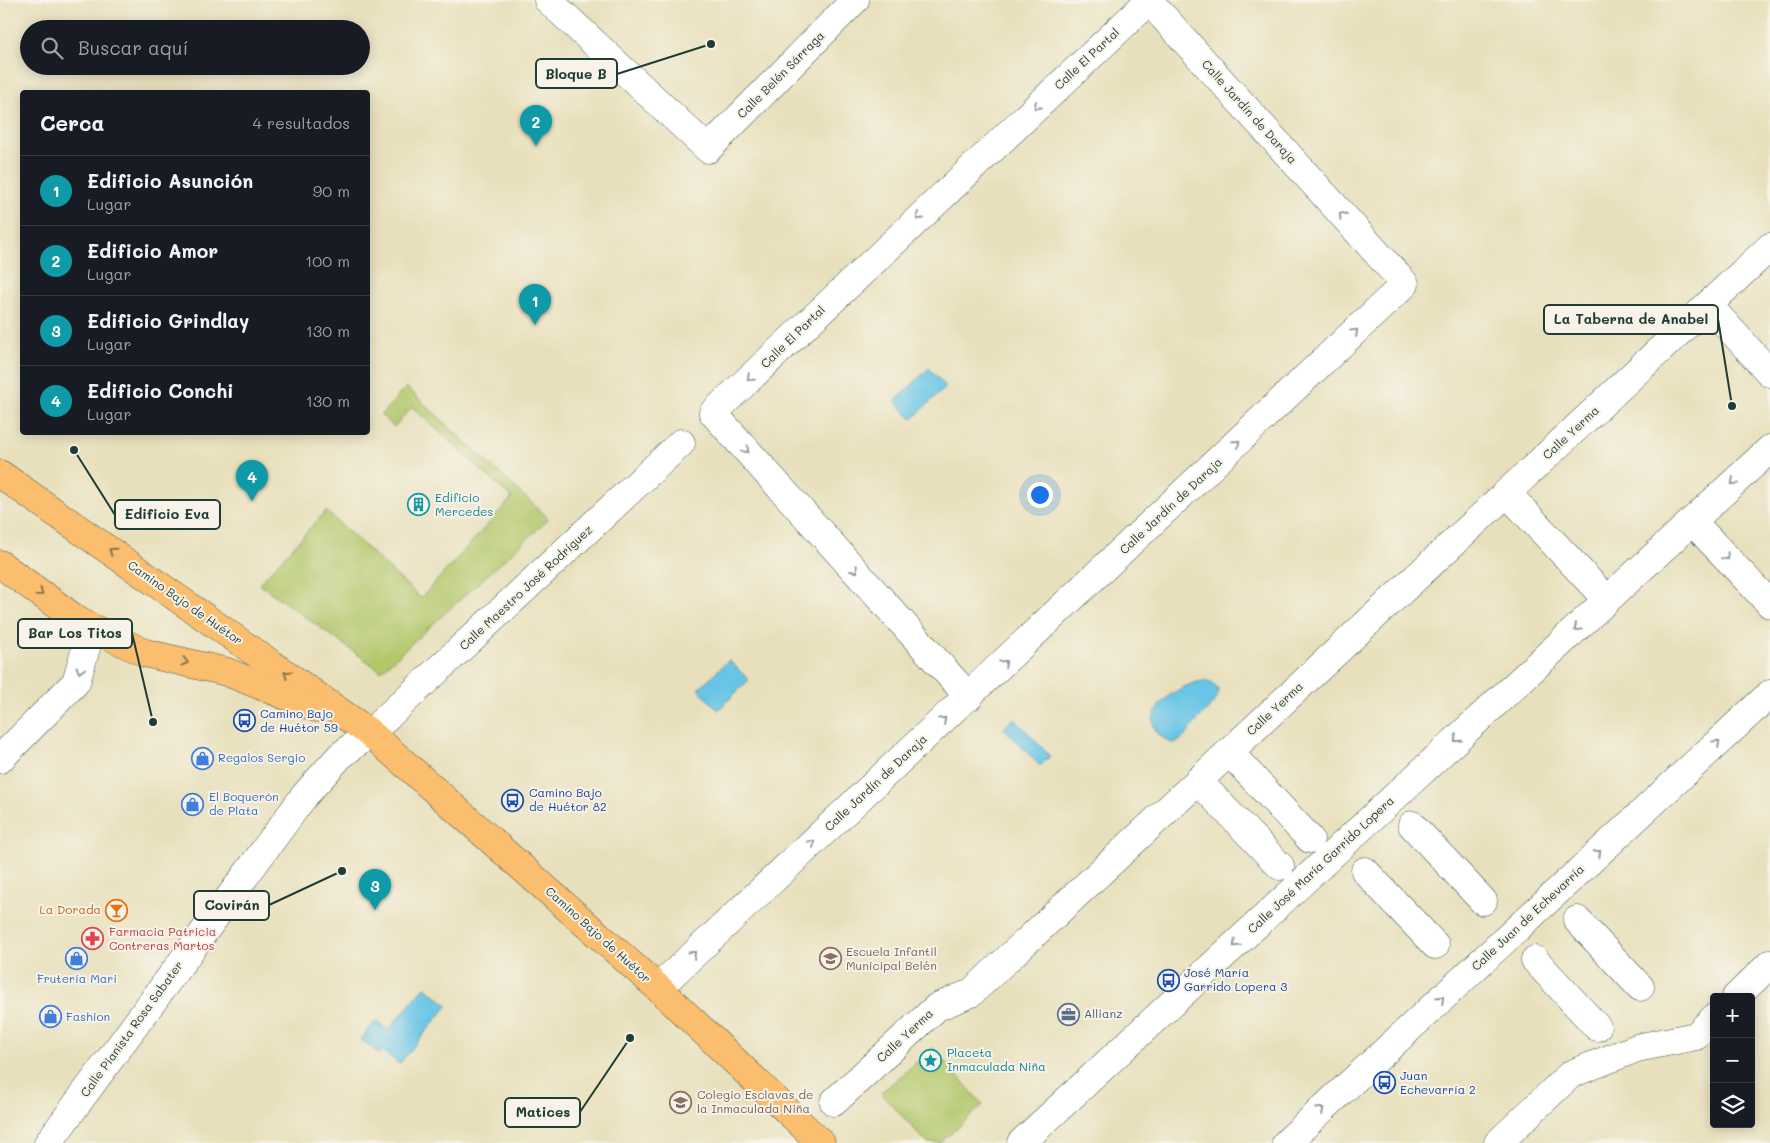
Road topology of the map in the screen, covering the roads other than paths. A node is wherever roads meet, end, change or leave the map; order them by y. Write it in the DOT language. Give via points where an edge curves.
graph roads {
  1 [pos="548,0"];
  2 [pos="855,0"];
  3 [pos="1150,0"];
  4 [pos="1770,247"];
  5 [pos="1716,314"];
  6 [pos="1770,373"];
  7 [pos="681,443"];
  8 [pos="1770,449"];
  9 [pos="0,474"];
  10 [pos="1515,502"];
  11 [pos="1692,521"];
  12 [pos="0,564"];
  13 [pos="1607,600"];
  14 [pos="1770,604"];
  15 [pos="80,622"];
  16 [pos="1770,694"];
  17 [pos="969,697"];
  18 [pos="370,733"];
  19 [pos="1229,752"];
  20 [pos="0,759"];
  21 [pos="1198,781"];
  22 [pos="1412,825"];
  23 [pos="1310,839"];
  24 [pos="1280,866"];
  25 [pos="1365,871"];
  26 [pos="1483,901"];
  27 [pos="1577,920"];
  28 [pos="1435,945"];
  29 [pos="1535,960"];
  30 [pos="1770,964"];
  31 [pos="1640,987"];
  32 [pos="658,988"];
  33 [pos="1740,993"];
  34 [pos="1710,1022"];
  35 [pos="1597,1027"];
  36 [pos="834,1102"];
  37 [pos="1028,1136"];
  38 [pos="48,1143"];
  39 [pos="821,1143"];
  40 [pos="1286,1143"];
  41 [pos="1498,1143"];
  1 -- 2 [label="street, Calle Belén Sárraga" via="708,149"];
  17 -- 3 [label="street, Calle Jardín de Daraja, one-way" via="1405,284"];
  3 -- 17 [label="street, Calle El Partal, one-way" via="713,413"];
  4 -- 5 [label="street, Calle Yerma"];
  5 -- 6 [label="street"];
  5 -- 10 [label="street, Calle Yerma"];
  7 -- 18 [label="street, Calle Maestro José Rodríguez"];
  8 -- 11 [label="street, Calle José María Garrido Lopera, one-way"];
  18 -- 9 [label="main road, Camino Bajo de Huétor, one-way"];
  10 -- 13 [label="street"];
  10 -- 19 [label="street, Calle Yerma"];
  11 -- 13 [label="street, Calle José María Garrido Lopera"];
  11 -- 14 [label="street, one-way"];
  12 -- 15 [label="main road, Camino Bajo de Huétor, one-way"];
  13 -- 37 [label="street, Calle José María Garrido Lopera, one-way"];
  15 -- 18 [label="main road, Camino Bajo de Huétor, one-way" via="145,653 227,672"];
  15 -- 20 [label="street, one-way" via="86,648 76,682"];
  40 -- 16 [label="street, Calle Juan de Echevarría, one-way"];
  32 -- 17 [label="street, Calle Jardín de Daraja, one-way"];
  18 -- 32 [label="main road, Camino Bajo de Huétor"];
  18 -- 38 [label="street, Calle Pianista Rosa Sabater" via="340,756 305,796"];
  19 -- 21 [label="street, Calle Yerma"];
  19 -- 23 [label="street"];
  21 -- 24 [label="street"];
  21 -- 36 [label="street, Calle Yerma" via="971,993 937,1007"];
  22 -- 26 [label="street"];
  25 -- 28 [label="street"];
  27 -- 31 [label="street"];
  29 -- 35 [label="street"];
  30 -- 33 [label="street"];
  32 -- 39 [label="main road, Camino Bajo de Huétor"];
  34 -- 41 [label="street" via="1696,1036 1637,1048 1571,1074"];
}
